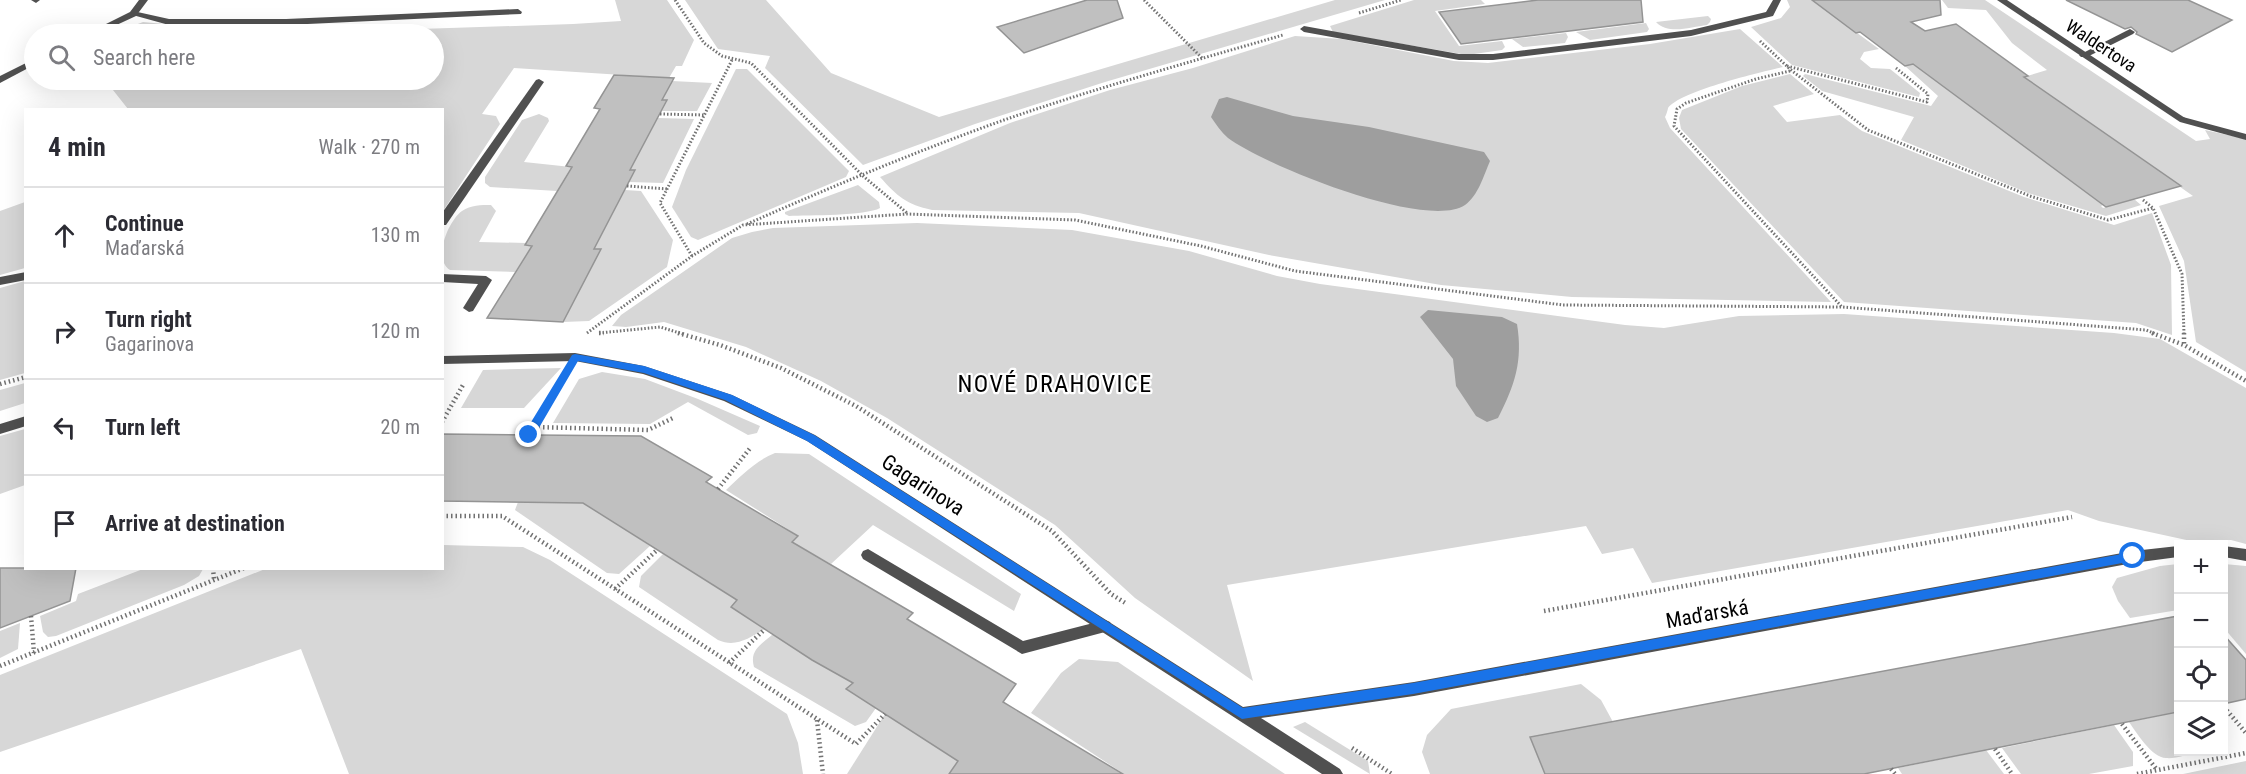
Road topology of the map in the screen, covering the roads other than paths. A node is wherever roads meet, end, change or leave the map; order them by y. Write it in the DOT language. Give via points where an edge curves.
graph roads {
  1 [pos="144,0"];
  2 [pos="1777,0"];
  3 [pos="2001,0"];
  4 [pos="518,12"];
  5 [pos="133,14"];
  6 [pos="112,24"];
  7 [pos="1304,29"];
  8 [pos="2130,32"];
  9 [pos="2084,55"];
  10 [pos="24,67"];
  11 [pos="0,80"];
  12 [pos="539,82"];
  13 [pos="2246,137"];
  14 [pos="444,219"];
  15 [pos="24,276"];
  16 [pos="444,278"];
  17 [pos="0,281"];
  18 [pos="469,308"];
  19 [pos="444,360"];
  20 [pos="24,422"];
  21 [pos="0,429"];
  22 [pos="2174,552"];
  23 [pos="2228,553"];
  24 [pos="868,555"];
  25 [pos="2246,555"];
  26 [pos="1105,626"];
  27 [pos="1242,714"];
  28 [pos="1335,774"];
  1 -- 5 [label="street"];
  2 -- 7 [label="street" via="1770,14 1740,22 1662,37 1493,57 1459,57"];
  3 -- 9 [label="street, Waldertova"];
  4 -- 5 [label="street" via="286,22 169,22"];
  5 -- 6 [label="street"];
  8 -- 9 [label="street"];
  9 -- 13 [label="street, Waldertova" via="2183,120"];
  10 -- 11 [label="street"];
  12 -- 14 [label="street"];
  15 -- 17 [label="street"];
  16 -- 18 [label="street" via="486,280"];
  19 -- 26 [label="street, Gagarinova" via="575,357 644,370 728,398 811,438"];
  20 -- 21 [label="street"];
  22 -- 27 [label="street, Maďarská" via="2133,556 1413,689"];
  23 -- 25 [label="street"];
  24 -- 26 [label="street" via="1022,648"];
  26 -- 27 [label="street, Gagarinova"];
  27 -- 28 [label="street, Gagarinova"];
}
